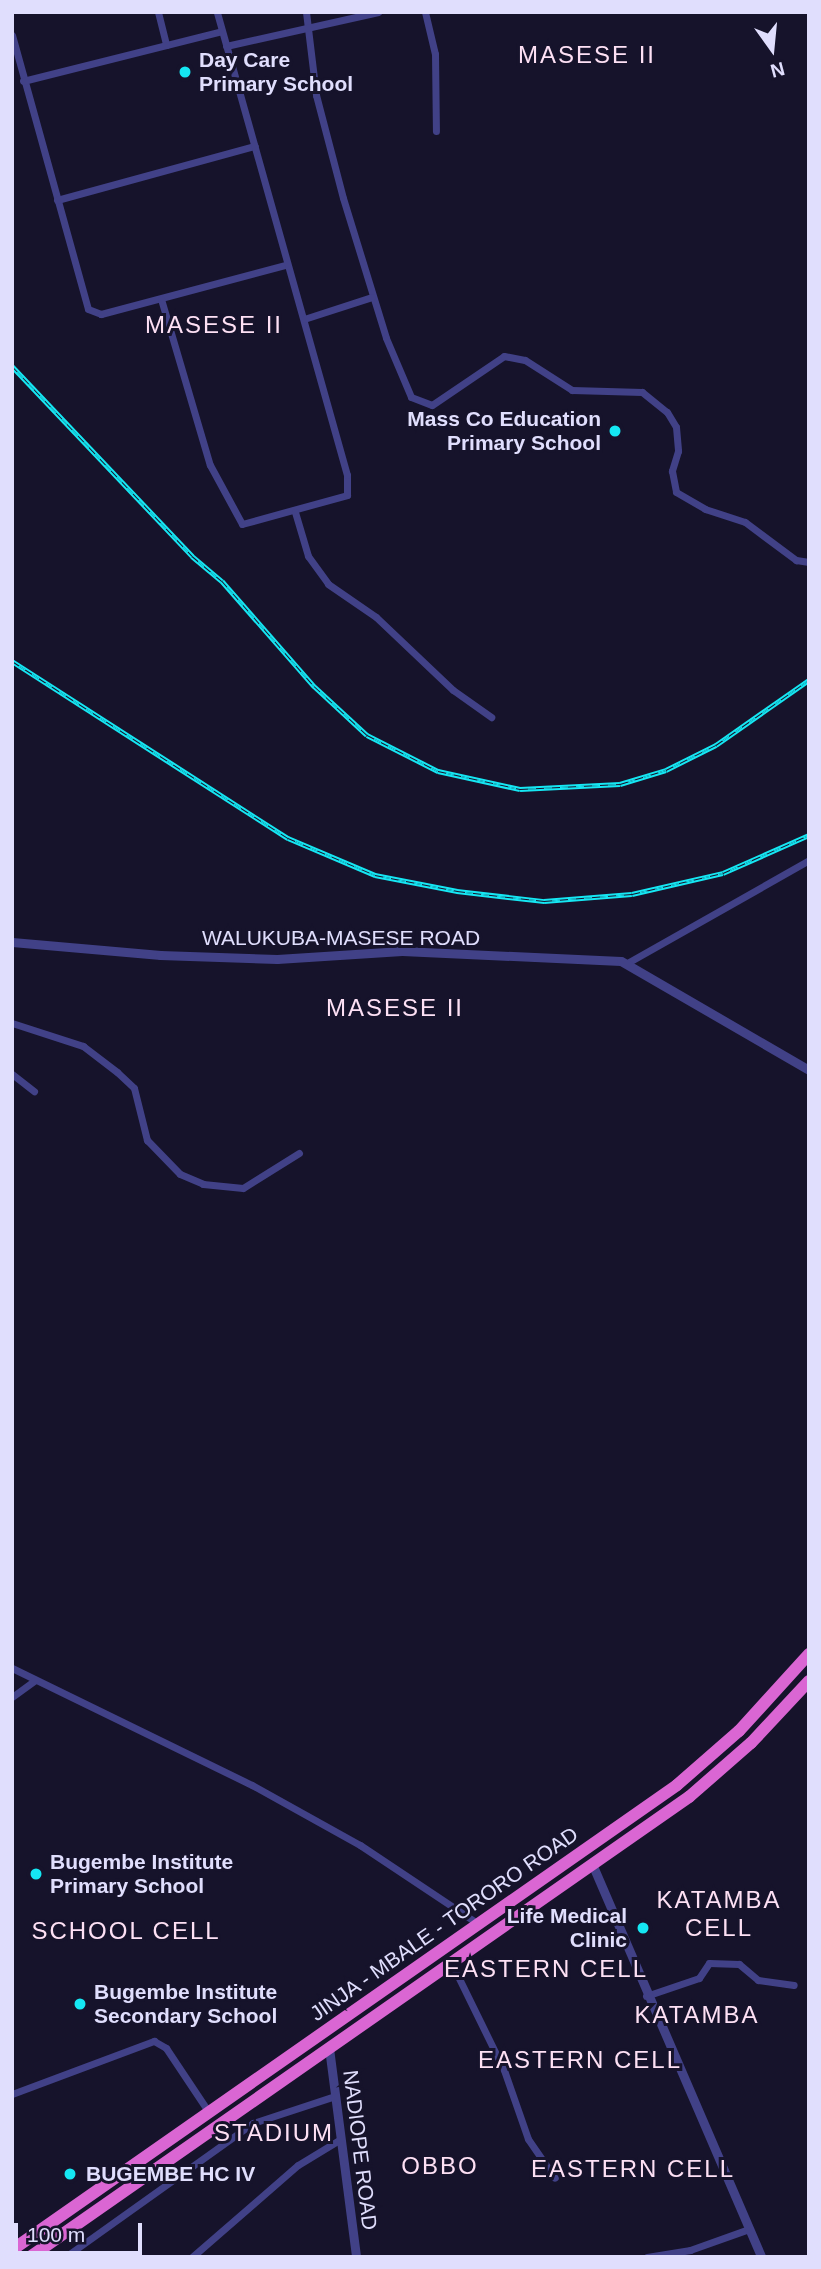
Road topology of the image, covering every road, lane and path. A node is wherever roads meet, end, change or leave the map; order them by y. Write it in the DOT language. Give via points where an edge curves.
graph roads {
  1 [pos="158,12"];
  2 [pos="216,12"];
  3 [pos="306,12"];
  4 [pos="378,12"];
  5 [pos="425,12"];
  6 [pos="307,26"];
  7 [pos="222,31"];
  8 [pos="12,36"];
  9 [pos="166,45"];
  10 [pos="226,46"];
  11 [pos="23,81"];
  12 [pos="436,131"];
  13 [pos="255,146"];
  14 [pos="57,200"];
  15 [pos="285,265"];
  16 [pos="372,297"];
  17 [pos="161,299"];
  18 [pos="304,319"];
  19 [pos="295,512"];
  20 [pos="809,562"];
  21 [pos="491,717"];
  22 [pos="809,860"];
  23 [pos="12,942"];
  24 [pos="629,962"];
  25 [pos="12,1023"];
  26 [pos="809,1070"];
  27 [pos="12,1074"];
  28 [pos="34,1091"];
  29 [pos="299,1153"];
  30 [pos="809,1654"];
  31 [pos="12,1668"];
  32 [pos="36,1680"];
  33 [pos="809,1681"];
  34 [pos="12,1697"];
  35 [pos="593,1866"];
  36 [pos="480,1925"];
  37 [pos="451,1962"];
  38 [pos="793,1985"];
  39 [pos="645,1997"];
  40 [pos="329,2048"];
  41 [pos="12,2094"];
  42 [pos="335,2096"];
  43 [pos="208,2111"];
  44 [pos="341,2139"];
  45 [pos="555,2178"];
  46 [pos="748,2229"];
  47 [pos="12,2250"];
  48 [pos="30,2257"];
  49 [pos="65,2257"];
  50 [pos="192,2257"];
  51 [pos="356,2257"];
  52 [pos="647,2257"];
  53 [pos="761,2257"];
  1 -- 9 [label="street"];
  2 -- 7 [label="street"];
  3 -- 6 [label="street"];
  4 -- 6 [label="street"];
  5 -- 12 [label="street" via="435,54"];
  6 -- 10 [label="street"];
  6 -- 16 [label="street" via="316,95"];
  7 -- 9 [label="street"];
  7 -- 10 [label="street"];
  8 -- 11 [label="street"];
  9 -- 11 [label="street"];
  10 -- 13 [label="street"];
  11 -- 14 [label="street"];
  13 -- 14 [label="street"];
  13 -- 15 [label="street"];
  14 -- 17 [label="street" via="88,309 101,314"];
  15 -- 17 [label="street"];
  15 -- 18 [label="street"];
  16 -- 18 [label="street"];
  16 -- 20 [label="street" via="405,385 422,405 444,398 473,373 504,356 525,360 572,390 642,392 667,412 676,427 679,439 672,471 676,492 705,509 745,522 796,560"];
  17 -- 19 [label="street" via="209,465 242,524"];
  18 -- 19 [label="street" via="349,485 347,495 338,500"];
  19 -- 21 [label="street" via="308,556 328,584 376,617 453,690"];
  22 -- 24 [label="street"];
  23 -- 24 [label="street, WALUKUBA-MASESE ROAD" via="277,959 402,951"];
  24 -- 26 [label="street, WALUKUBA-MASESE ROAD"];
  25 -- 29 [label="street" via="83,1046 117,1072 134,1088 147,1140 180,1174 203,1184 243,1188"];
  27 -- 28 [label="street"];
  30 -- 36 [label="highway, JINJA - MBALE - TORORO ROAD" via="709,1761"];
  31 -- 32 [label="street"];
  32 -- 34 [label="street"];
  32 -- 36 [label="street" via="253,1785 360,1845"];
  33 -- 35 [label="highway, JINJA - MBALE - TORORO ROAD" via="723,1769"];
  35 -- 37 [label="highway, JINJA - MBALE - TORORO ROAD"];
  35 -- 39 [label="street"];
  36 -- 43 [label="highway, JINJA - MBALE - TORORO ROAD"];
  37 -- 40 [label="highway, JINJA - MBALE - TORORO ROAD"];
  37 -- 45 [label="street" via="504,2070 528,2139"];
  38 -- 39 [label="street" via="758,1980 739,1964 709,1963 699,1978"];
  39 -- 46 [label="street"];
  40 -- 42 [label="street, NADIOPE ROAD"];
  40 -- 48 [label="highway, JINJA - MBALE - TORORO ROAD"];
  41 -- 43 [label="street" via="154,2040 166,2048"];
  42 -- 44 [label="street, NADIOPE ROAD"];
  42 -- 49 [label="street" via="253,2123"];
  43 -- 47 [label="highway, JINJA - MBALE - TORORO ROAD"];
  44 -- 50 [label="street" via="299,2165"];
  44 -- 51 [label="street, NADIOPE ROAD"];
  46 -- 52 [label="street" via="690,2250"];
  46 -- 53 [label="street"];
}
